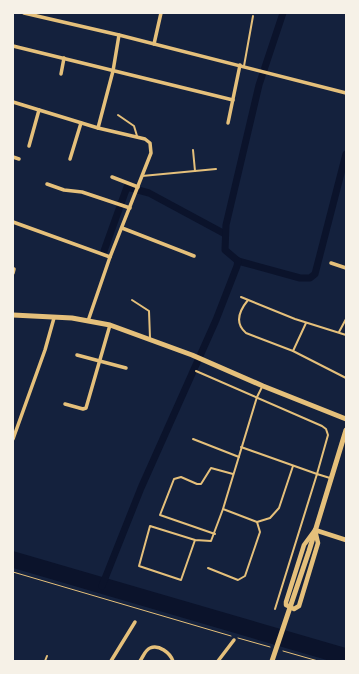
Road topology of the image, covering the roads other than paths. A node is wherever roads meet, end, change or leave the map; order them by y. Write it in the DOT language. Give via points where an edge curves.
graph roads {
  1 [pos="24,13"];
  2 [pos="162,13"];
  3 [pos="253,16"];
  4 [pos="119,35"];
  5 [pos="154,44"];
  6 [pos="13,46"];
  7 [pos="64,58"];
  8 [pos="242,65"];
  9 [pos="113,71"];
  10 [pos="61,74"];
  11 [pos="346,93"];
  12 [pos="233,100"];
  13 [pos="13,102"];
  14 [pos="39,110"];
  15 [pos="118,115"];
  16 [pos="81,123"];
  17 [pos="228,123"];
  18 [pos="98,128"];
  19 [pos="137,138"];
  20 [pos="29,146"];
  21 [pos="193,150"];
  22 [pos="13,157"];
  23 [pos="19,159"];
  24 [pos="70,159"];
  25 [pos="216,169"];
  26 [pos="195,171"];
  27 [pos="142,176"];
  28 [pos="112,177"];
  29 [pos="47,184"];
  30 [pos="138,187"];
  31 [pos="130,208"];
  32 [pos="13,222"];
  33 [pos="122,228"];
  34 [pos="194,256"];
  35 [pos="110,258"];
  36 [pos="331,263"];
  37 [pos="346,268"];
  38 [pos="241,297"];
  39 [pos="132,300"];
  40 [pos="248,300"];
  41 [pos="13,315"];
  42 [pos="54,318"];
  43 [pos="346,319"];
  44 [pos="88,321"];
  45 [pos="306,322"];
  46 [pos="110,325"];
  47 [pos="338,332"];
  48 [pos="346,335"];
  49 [pos="150,338"];
  50 [pos="293,351"];
  51 [pos="77,355"];
  52 [pos="100,361"];
  53 [pos="126,368"];
  54 [pos="196,371"];
  55 [pos="346,378"];
  56 [pos="263,386"];
  57 [pos="257,397"];
  58 [pos="65,404"];
  59 [pos="346,419"];
  60 [pos="346,430"];
  61 [pos="192,439"];
  62 [pos="13,440"];
  63 [pos="241,447"];
  64 [pos="238,457"];
  65 [pos="293,466"];
  66 [pos="233,474"];
  67 [pos="317,474"];
  68 [pos="330,478"];
  69 [pos="223,509"];
  70 [pos="257,522"];
  71 [pos="315,530"];
  72 [pos="215,534"];
  73 [pos="346,538"];
  74 [pos="195,540"];
  75 [pos="208,568"];
  76 [pos="275,609"];
  77 [pos="135,622"];
  78 [pos="236,639"];
  79 [pos="47,656"];
  80 [pos="45,661"];
  81 [pos="111,661"];
  82 [pos="140,661"];
  83 [pos="173,661"];
  84 [pos="218,661"];
  85 [pos="272,661"];
  1 -- 4 [label="street"];
  2 -- 5 [label="street"];
  3 -- 8 [label="lane"];
  4 -- 5 [label="street"];
  4 -- 9 [label="street"];
  5 -- 8 [label="street"];
  6 -- 7 [label="street"];
  7 -- 9 [label="street"];
  7 -- 10 [label="street"];
  8 -- 11 [label="street"];
  8 -- 12 [label="street"];
  9 -- 12 [label="street"];
  9 -- 18 [label="street"];
  12 -- 17 [label="street"];
  13 -- 14 [label="street"];
  14 -- 16 [label="street"];
  14 -- 20 [label="street"];
  15 -- 19 [label="lane" via="134,126"];
  16 -- 18 [label="street"];
  16 -- 24 [label="street"];
  18 -- 19 [label="street"];
  19 -- 27 [label="street" via="145,139 152,148"];
  21 -- 26 [label="lane"];
  22 -- 23 [label="street"];
  25 -- 26 [label="lane"];
  26 -- 27 [label="lane"];
  27 -- 30 [label="street"];
  28 -- 30 [label="street"];
  29 -- 31 [label="street" via="64,190 82,192"];
  30 -- 31 [label="street"];
  31 -- 33 [label="street"];
  32 -- 35 [label="street"];
  33 -- 34 [label="street"];
  33 -- 35 [label="street"];
  35 -- 44 [label="street"];
  36 -- 37 [label="street"];
  38 -- 40 [label="lane"];
  39 -- 49 [label="lane" via="149,311"];
  40 -- 45 [label="lane"];
  40 -- 50 [label="lane" via="239,313 238,323 241,329"];
  41 -- 42 [label="main road"];
  42 -- 44 [label="main road"];
  42 -- 62 [label="street"];
  43 -- 47 [label="lane"];
  44 -- 46 [label="main road"];
  45 -- 47 [label="lane"];
  45 -- 50 [label="lane"];
  46 -- 49 [label="main road"];
  46 -- 52 [label="street"];
  47 -- 48 [label="lane"];
  49 -- 56 [label="main road"];
  50 -- 55 [label="lane"];
  51 -- 52 [label="street"];
  52 -- 53 [label="street"];
  52 -- 58 [label="street" via="86,408"];
  54 -- 57 [label="lane"];
  56 -- 57 [label="lane"];
  56 -- 59 [label="main road"];
  57 -- 63 [label="lane"];
  57 -- 67 [label="lane" via="326,429 328,435"];
  60 -- 68 [label="main road"];
  61 -- 64 [label="lane"];
  63 -- 64 [label="lane"];
  63 -- 65 [label="lane"];
  64 -- 66 [label="lane"];
  65 -- 67 [label="lane"];
  65 -- 70 [label="lane" via="279,508 270,518"];
  66 -- 69 [label="lane"];
  66 -- 72 [label="lane" via="211,468 201,484 181,476 174,479 160,515"];
  67 -- 68 [label="lane"];
  67 -- 76 [label="lane"];
  68 -- 71 [label="main road"];
  69 -- 70 [label="lane"];
  69 -- 72 [label="lane"];
  70 -- 75 [label="lane" via="260,532 242,579 238,580"];
  71 -- 71 [label="street" via="318,543 299,606 294,609 286,606 286,602 304,545"];
  71 -- 73 [label="street"];
  71 -- 85 [label="main road"];
  72 -- 74 [label="lane" via="210,542"];
  74 -- 74 [label="lane" via="150,526 139,566 181,580"];
  77 -- 81 [label="street"];
  78 -- 84 [label="street"];
  79 -- 80 [label="lane"];
  82 -- 83 [label="street" via="147,650 155,648 165,651"];
}
